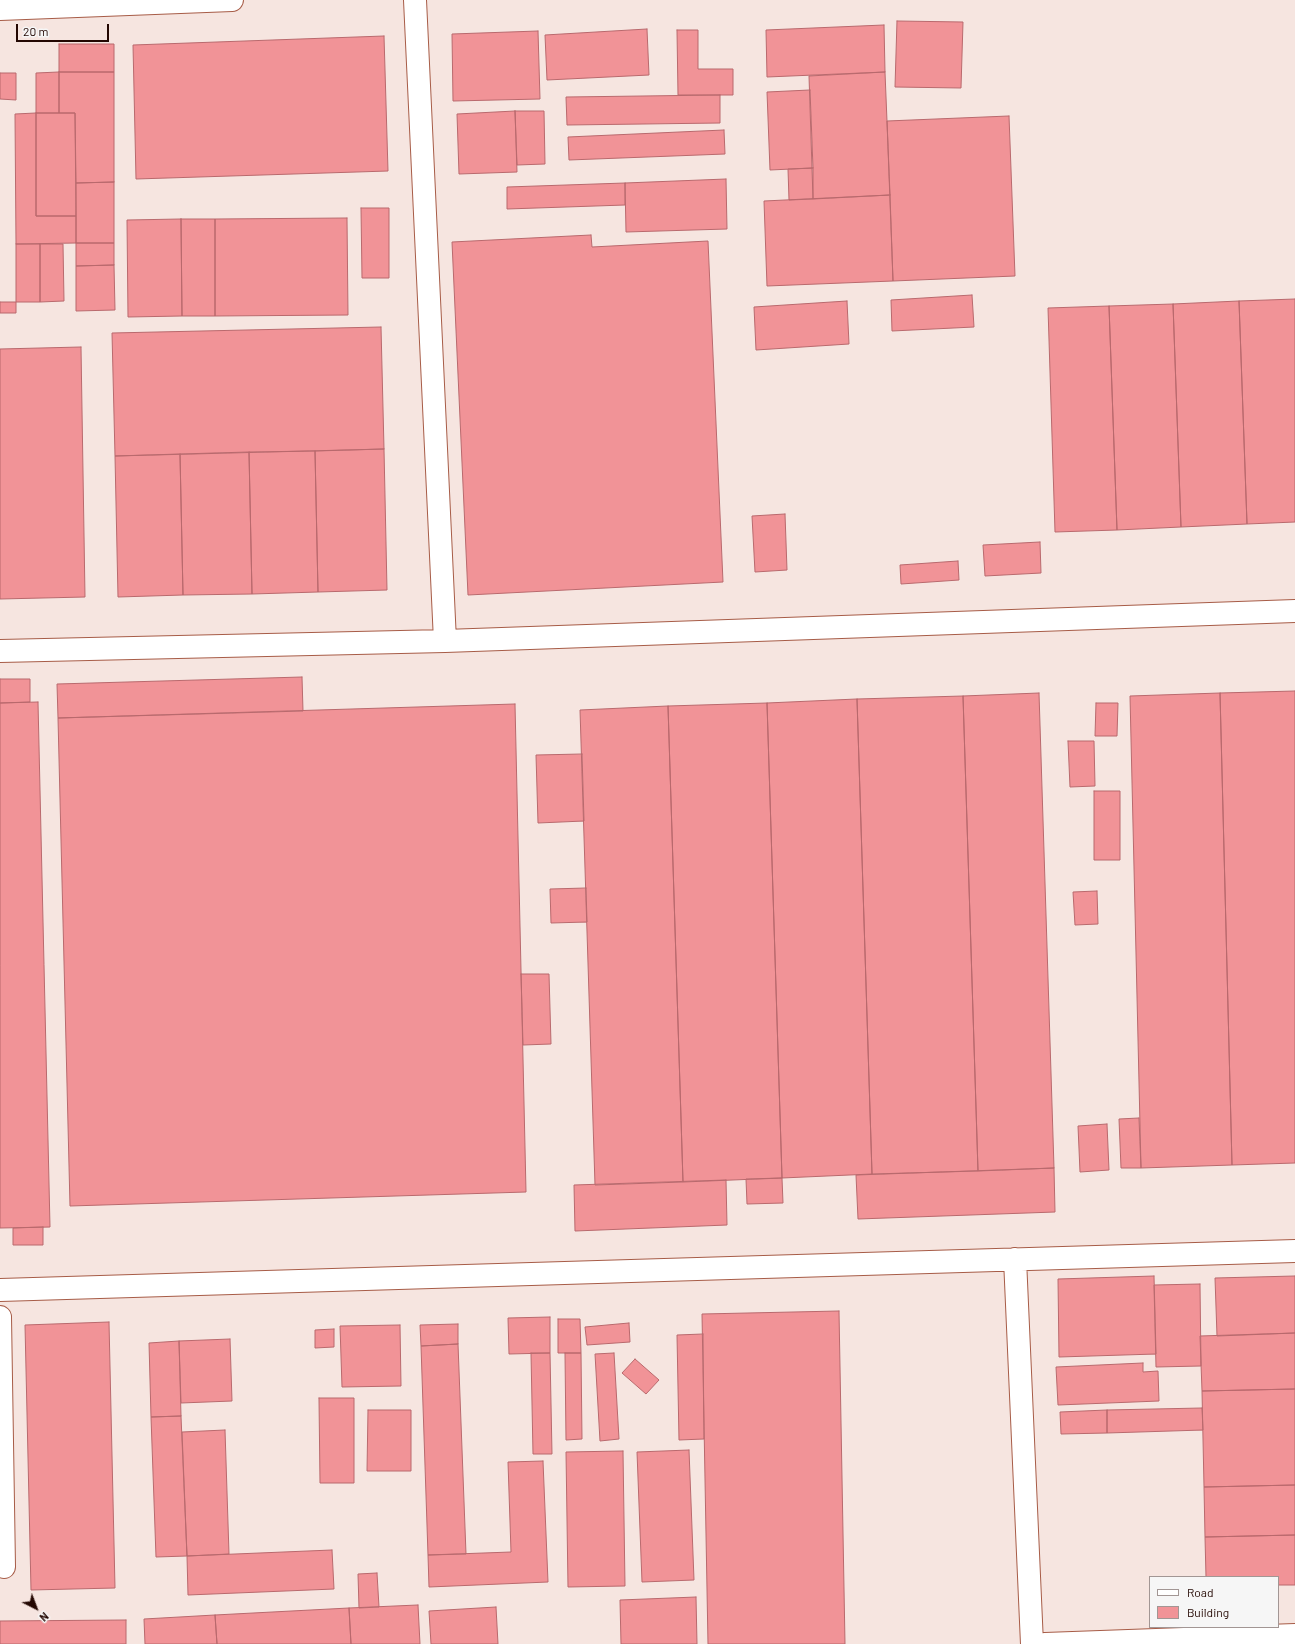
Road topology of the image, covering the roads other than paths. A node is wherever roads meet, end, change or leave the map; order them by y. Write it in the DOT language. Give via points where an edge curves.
graph roads {
  1 [pos="232,0"];
  2 [pos="415,0"];
  3 [pos="0,9"];
  4 [pos="1295,611"];
  5 [pos="445,641"];
  6 [pos="0,651"];
  7 [pos="1295,1251"];
  8 [pos="1015,1259"];
  9 [pos="0,1290"];
  10 [pos="0,1316"];
  11 [pos="4,1567"];
  12 [pos="1295,1635"];
  13 [pos="1032,1644"];
  14 [pos="1045,1644"];
  1 -- 3 [label="lane"];
  2 -- 5 [label="lane"];
  4 -- 5 [label="lane"];
  5 -- 6 [label="lane"];
  7 -- 8 [label="lane"];
  8 -- 9 [label="lane"];
  8 -- 13 [label="lane"];
  10 -- 11 [label="lane"];
  12 -- 14 [label="lane"];
}
